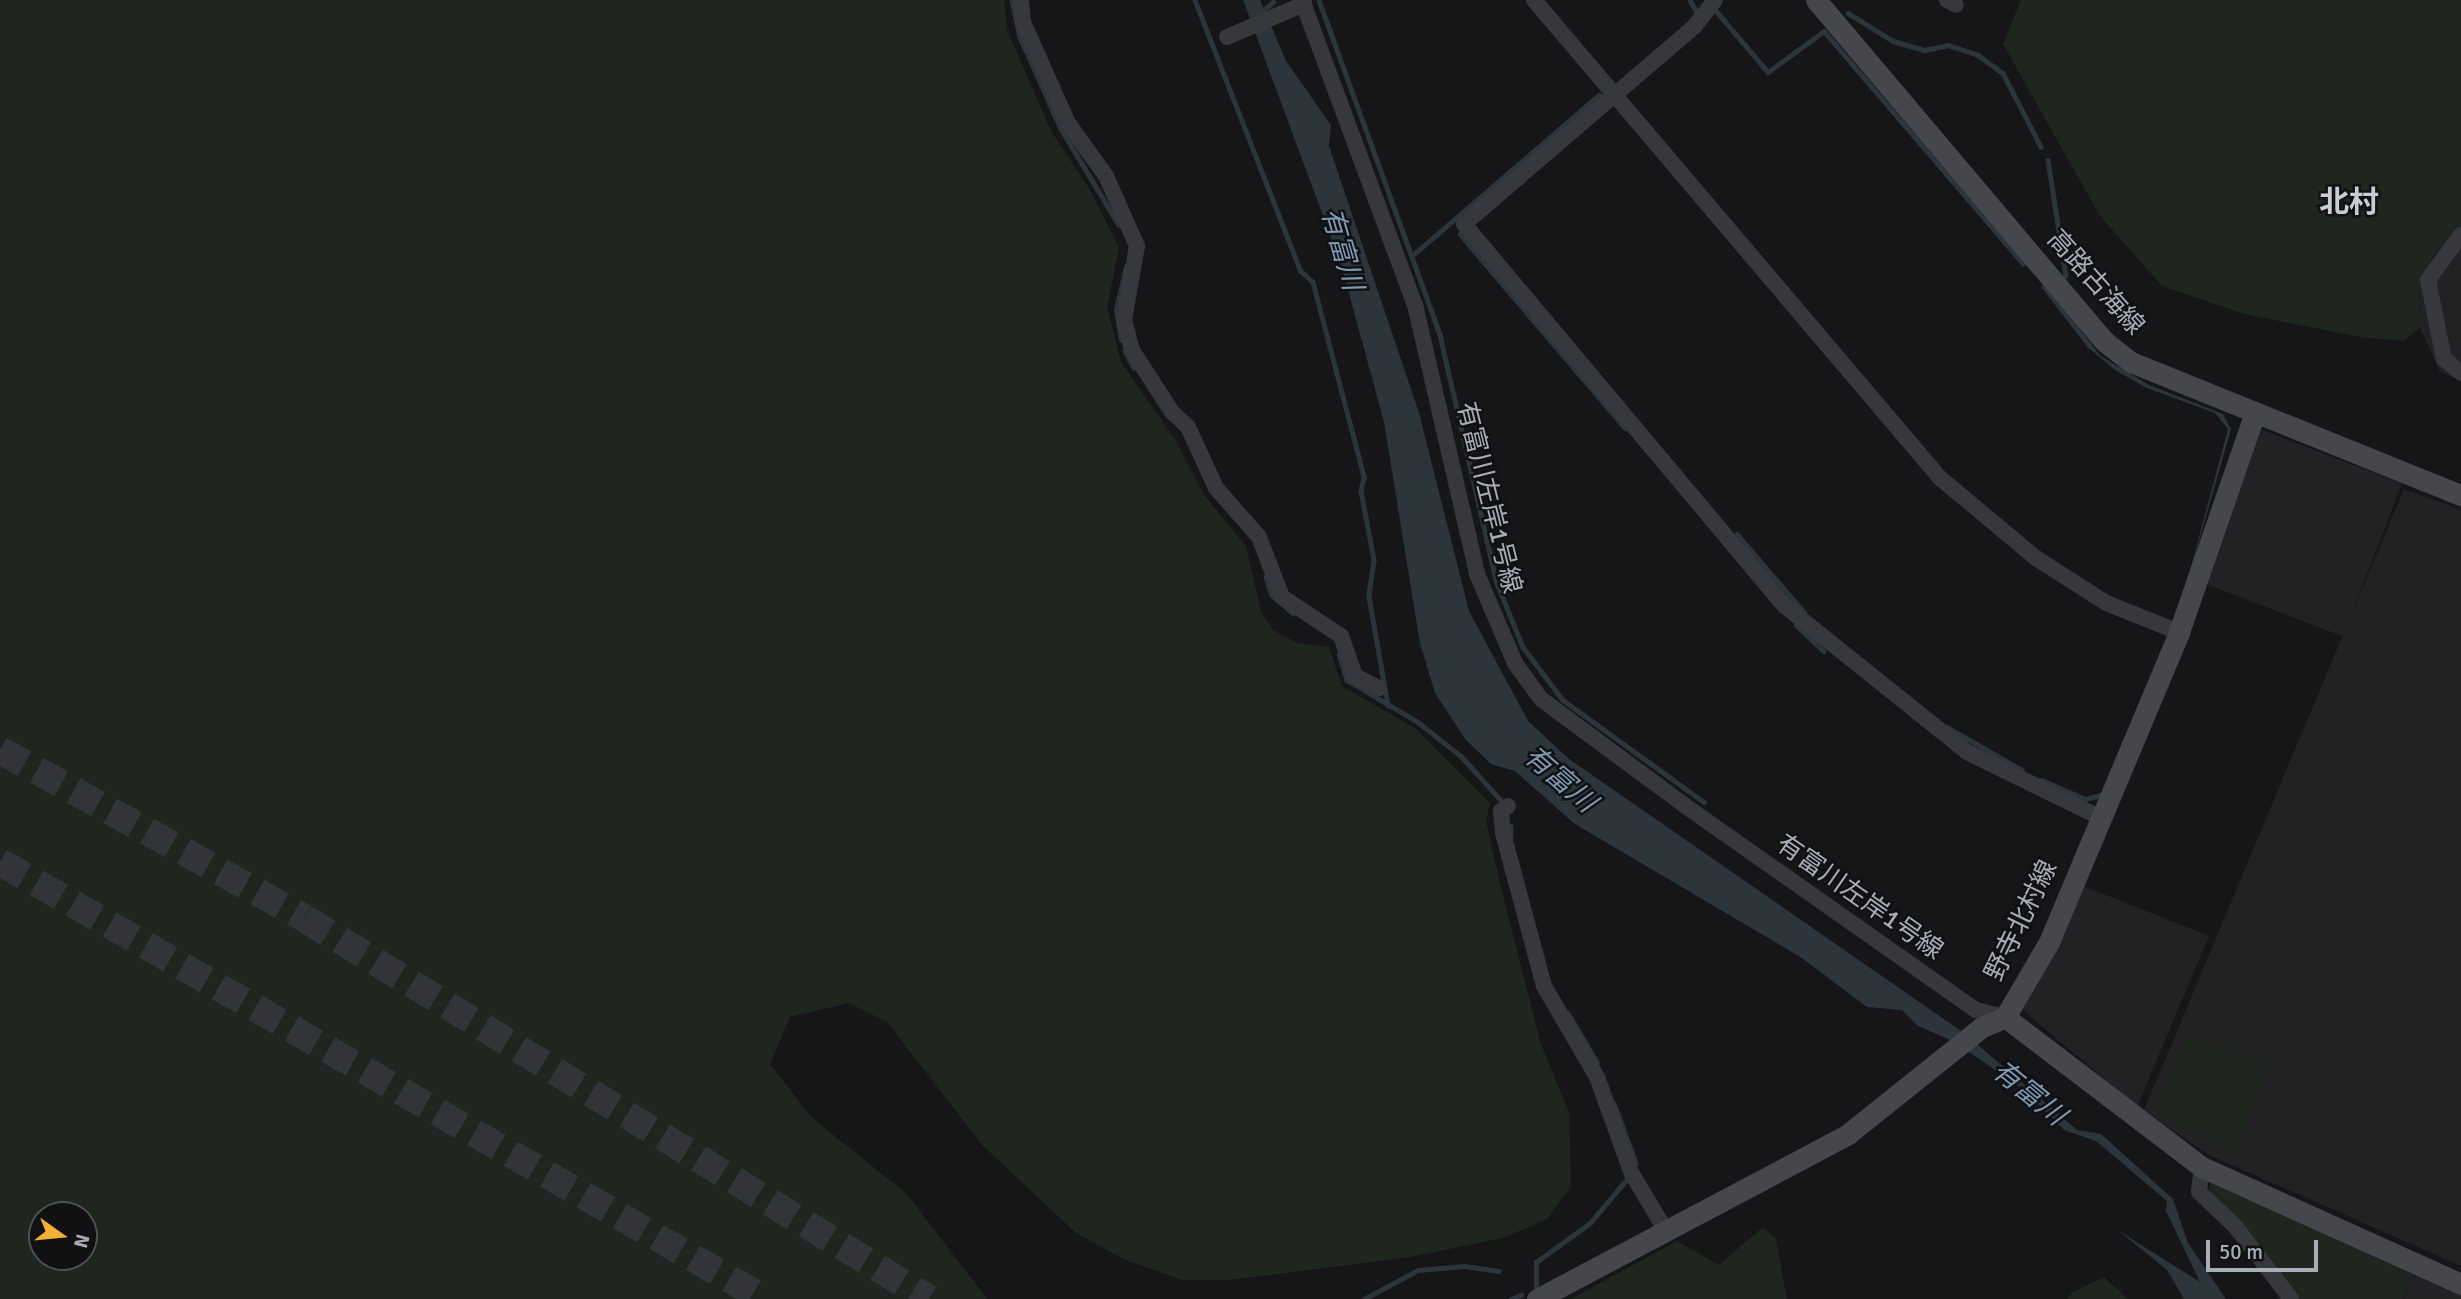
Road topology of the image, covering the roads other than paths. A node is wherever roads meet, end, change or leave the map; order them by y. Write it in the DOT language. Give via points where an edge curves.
graph roads {
  1 [pos="1021,0"];
  2 [pos="1534,0"];
  3 [pos="1715,0"];
  4 [pos="1816,0"];
  5 [pos="1300,4"];
  6 [pos="1232,35"];
  7 [pos="1614,93"];
  8 [pos="2461,235"];
  9 [pos="2461,373"];
  10 [pos="2254,416"];
  11 [pos="2461,495"];
  12 [pos="2179,632"];
  13 [pos="1379,688"];
  14 [pos="1508,806"];
  15 [pos="2099,817"];
  16 [pos="2005,1017"];
  17 [pos="2202,1167"];
  18 [pos="1666,1231"];
  19 [pos="2461,1284"];
  20 [pos="1537,1299"];
  21 [pos="2291,1299"];
  1 -- 13 [label="street" via="1023,22 1068,123 1106,176 1137,246 1124,320 1132,350 1172,412 1188,427 1216,488 1259,537 1282,597 1341,636 1355,676"];
  2 -- 7 [label="street"];
  3 -- 7 [label="street" via="1695,26"];
  4 -- 10 [label="street, 高路古海線" via="2104,341 2141,367"];
  5 -- 6 [label="street"];
  5 -- 16 [label="street, 有富川左岸1号線" via="1416,309 1477,574 1515,663 1541,699 1684,805 1976,1010"];
  7 -- 12 [label="street" via="1940,478 2036,558 2106,603"];
  7 -- 15 [label="street" via="1464,224 1785,606 1967,752"];
  8 -- 9 [label="street" via="2428,280 2444,359"];
  10 -- 11 [label="street, 高路古海線"];
  10 -- 12 [label="street, 野寺北村線"];
  12 -- 15 [label="street, 野寺北村線"];
  14 -- 18 [label="street" via="1501,811 1503,833 1544,986 1591,1066 1632,1174"];
  15 -- 16 [label="street, 野寺北村線" via="2049,942"];
  16 -- 17 [label="street"];
  16 -- 18 [label="street, 野寺北村線" via="1982,1027 1848,1134"];
  17 -- 19 [label="street"];
  17 -- 21 [label="street" via="2199,1192 2235,1226"];
  18 -- 20 [label="street, 野寺北村線"];
}
